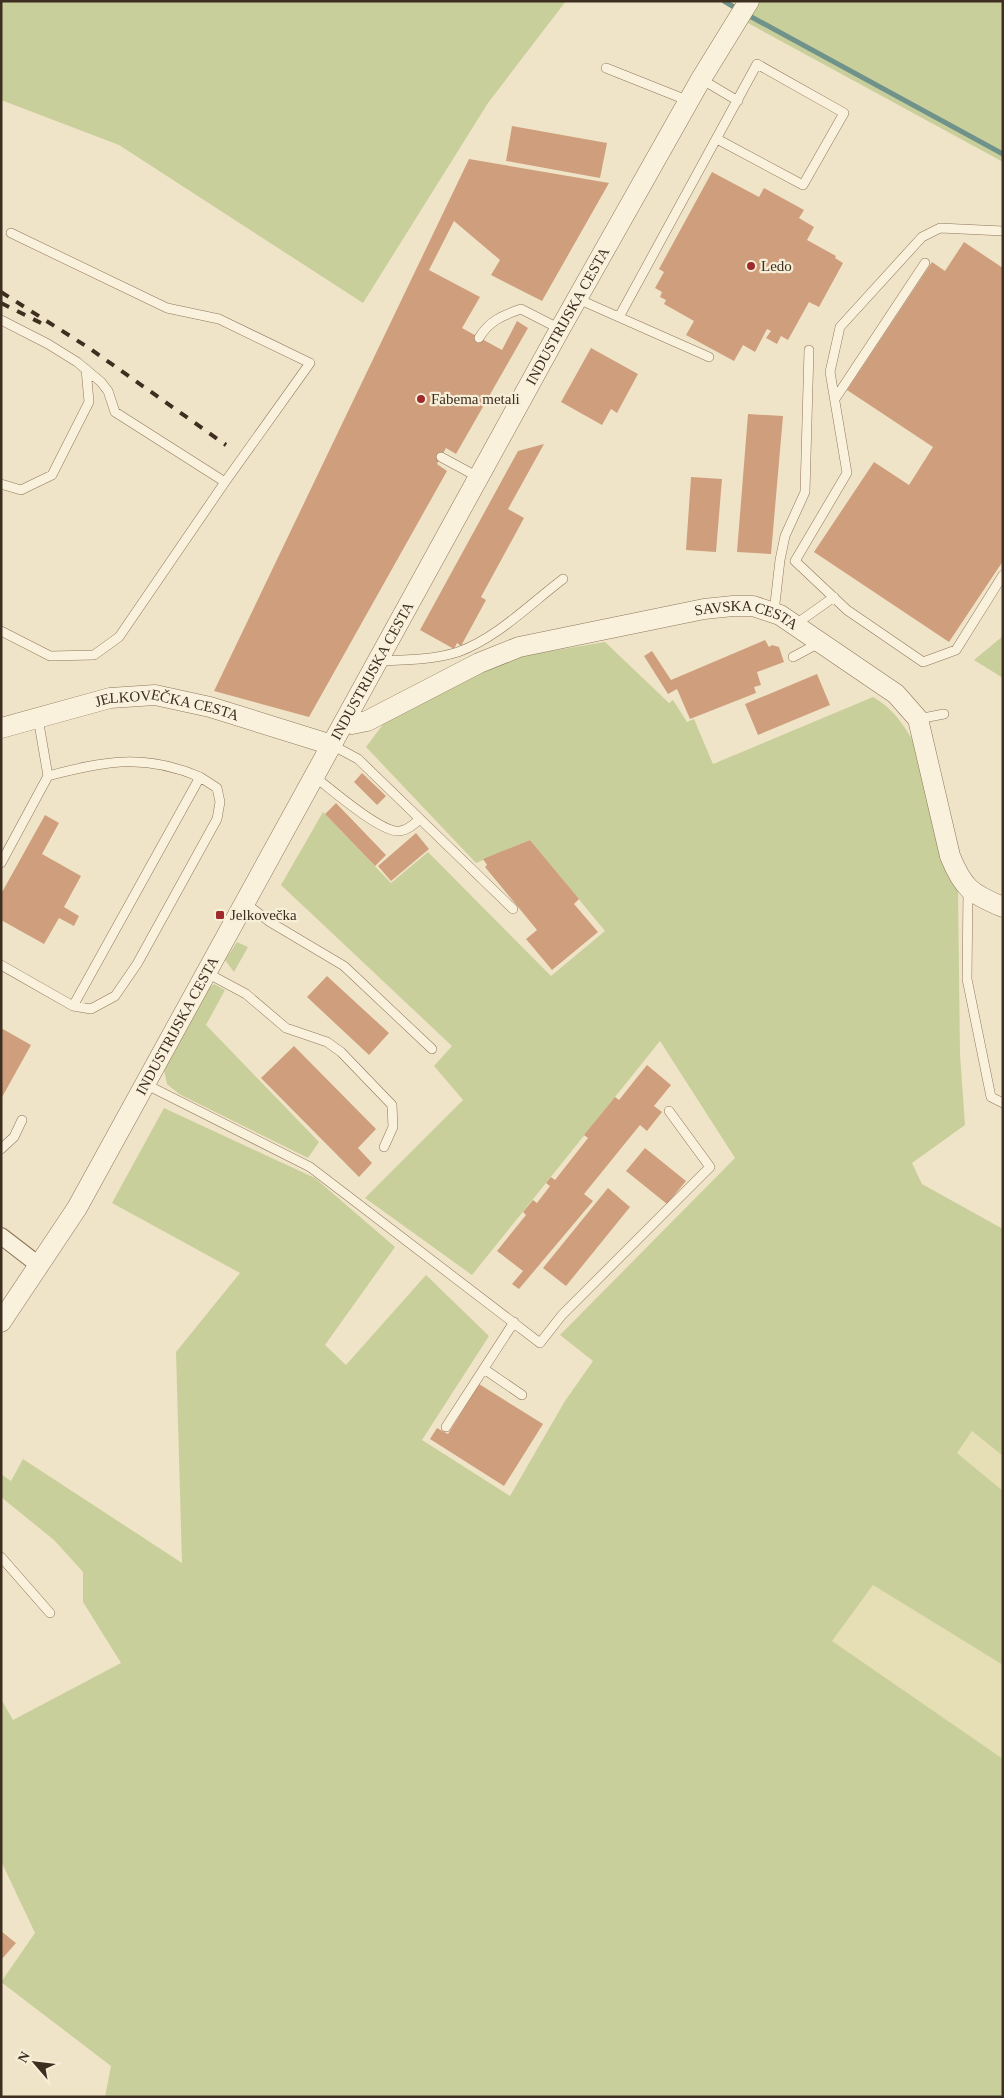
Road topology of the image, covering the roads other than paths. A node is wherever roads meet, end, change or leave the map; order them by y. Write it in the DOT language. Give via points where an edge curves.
graph roads {
  1 [pos="745,8"];
  2 [pos="606,68"];
  3 [pos="701,79"];
  4 [pos="688,101"];
  5 [pos="738,101"];
  6 [pos="717,139"];
  7 [pos="1003,231"];
  8 [pos="11,233"];
  9 [pos="925,263"];
  10 [pos="578,299"];
  11 [pos="619,317"];
  12 [pos="1,320"];
  13 [pos="560,329"];
  14 [pos="479,338"];
  15 [pos="809,350"];
  16 [pos="709,357"];
  17 [pos="86,370"];
  18 [pos="835,399"];
  19 [pos="441,457"];
  20 [pos="478,478"];
  21 [pos="225,482"];
  22 [pos="1,484"];
  23 [pos="1003,575"];
  24 [pos="563,579"];
  25 [pos="834,598"];
  26 [pos="774,612"];
  27 [pos="796,624"];
  28 [pos="1,631"];
  29 [pos="820,642"];
  30 [pos="793,657"];
  31 [pos="377,661"];
  32 [pos="944,714"];
  33 [pos="38,718"];
  34 [pos="918,719"];
  35 [pos="345,721"];
  36 [pos="1,728"];
  37 [pos="332,745"];
  38 [pos="48,776"];
  39 [pos="200,777"];
  40 [pos="315,777"];
  41 [pos="420,819"];
  42 [pos="1,863"];
  43 [pos="968,890"];
  44 [pos="245,903"];
  45 [pos="1003,907"];
  46 [pos="512,909"];
  47 [pos="1,965"];
  48 [pos="207,973"];
  49 [pos="73,1006"];
  50 [pos="432,1048"];
  51 [pos="147,1085"];
  52 [pos="1003,1103"];
  53 [pos="669,1112"];
  54 [pos="22,1120"];
  55 [pos="384,1147"];
  56 [pos="1,1150"];
  57 [pos="1,1236"];
  58 [pos="40,1266"];
  59 [pos="1,1322"];
  60 [pos="514,1322"];
  61 [pos="484,1368"];
  62 [pos="522,1395"];
  63 [pos="446,1427"];
  64 [pos="1,1557"];
  65 [pos="50,1613"];
  1 -- 3 [label="street, INDUSTRIJSKA CESTA"];
  2 -- 4 [label="lane"];
  3 -- 4 [label="street, INDUSTRIJSKA CESTA"];
  3 -- 5 [label="lane"];
  4 -- 10 [label="street, INDUSTRIJSKA CESTA"];
  5 -- 6 [label="lane"];
  5 -- 6 [label="lane" via="757,64 844,113 803,186"];
  6 -- 11 [label="lane"];
  7 -- 18 [label="lane" via="940,228 922,237 840,327 830,372"];
  8 -- 21 [label="lane" via="168,308 219,319 310,363"];
  9 -- 18 [label="lane"];
  10 -- 11 [label="lane"];
  10 -- 13 [label="street, INDUSTRIJSKA CESTA"];
  11 -- 16 [label="lane"];
  12 -- 17 [label="lane" via="48,344"];
  13 -- 14 [label="lane" via="521,309 498,317"];
  13 -- 20 [label="street, INDUSTRIJSKA CESTA"];
  15 -- 26 [label="lane" via="805,492 785,536"];
  17 -- 21 [label="lane" via="108,391 116,412"];
  17 -- 22 [label="lane" via="89,402 52,475 21,490"];
  18 -- 25 [label="lane" via="847,473 795,561"];
  19 -- 20 [label="lane"];
  20 -- 31 [label="street, INDUSTRIJSKA CESTA"];
  21 -- 28 [label="lane" via="119,637 94,655 50,656"];
  23 -- 25 [label="lane" via="956,650 923,662 846,610"];
  24 -- 31 [label="lane" via="486,640 431,658"];
  25 -- 27 [label="lane"];
  26 -- 27 [label="street, SAVSKA CESTA"];
  26 -- 35 [label="street, SAVSKA CESTA" via="753,606 704,609 519,647 479,663 367,721 352,724"];
  27 -- 29 [label="street, SAVSKA CESTA"];
  29 -- 30 [label="lane"];
  29 -- 34 [label="street, SAVSKA CESTA" via="896,694"];
  31 -- 35 [label="street, INDUSTRIJSKA CESTA"];
  32 -- 34 [label="lane"];
  33 -- 36 [label="street, JELKOVEČKA CESTA"];
  33 -- 37 [label="street, JELKOVEČKA CESTA" via="110,698 155,695 210,707"];
  33 -- 38 [label="lane"];
  34 -- 43 [label="street, SAVSKA CESTA" via="950,856"];
  35 -- 37 [label="street, INDUSTRIJSKA CESTA"];
  37 -- 40 [label="street, INDUSTRIJSKA CESTA"];
  37 -- 41 [label="lane" via="358,759"];
  38 -- 39 [label="lane" via="100,763 132,761 177,767"];
  38 -- 42 [label="lane"];
  39 -- 49 [label="lane"];
  39 -- 49 [label="lane" via="217,788 220,802 217,819 138,964 115,996 91,1009"];
  40 -- 41 [label="lane" via="384,828 400,832"];
  40 -- 44 [label="street, INDUSTRIJSKA CESTA"];
  41 -- 46 [label="lane"];
  43 -- 45 [label="street"];
  43 -- 52 [label="lane" via="967,980 991,1097"];
  44 -- 48 [label="street, INDUSTRIJSKA CESTA"];
  44 -- 50 [label="lane" via="270,922 344,966"];
  47 -- 49 [label="lane"];
  48 -- 51 [label="street, INDUSTRIJSKA CESTA"];
  48 -- 55 [label="lane" via="246,994 286,1028 327,1042 341,1052 392,1105 393,1127"];
  51 -- 58 [label="street, INDUSTRIJSKA CESTA"];
  51 -- 60 [label="lane" via="310,1167"];
  53 -- 60 [label="lane" via="710,1167 562,1315 540,1343"];
  54 -- 56 [label="lane" via="14,1137"];
  57 -- 58 [label="street"];
  58 -- 59 [label="street, INDUSTRIJSKA CESTA"];
  60 -- 61 [label="lane"];
  61 -- 62 [label="lane"];
  61 -- 63 [label="lane"];
  64 -- 65 [label="lane"];
}
